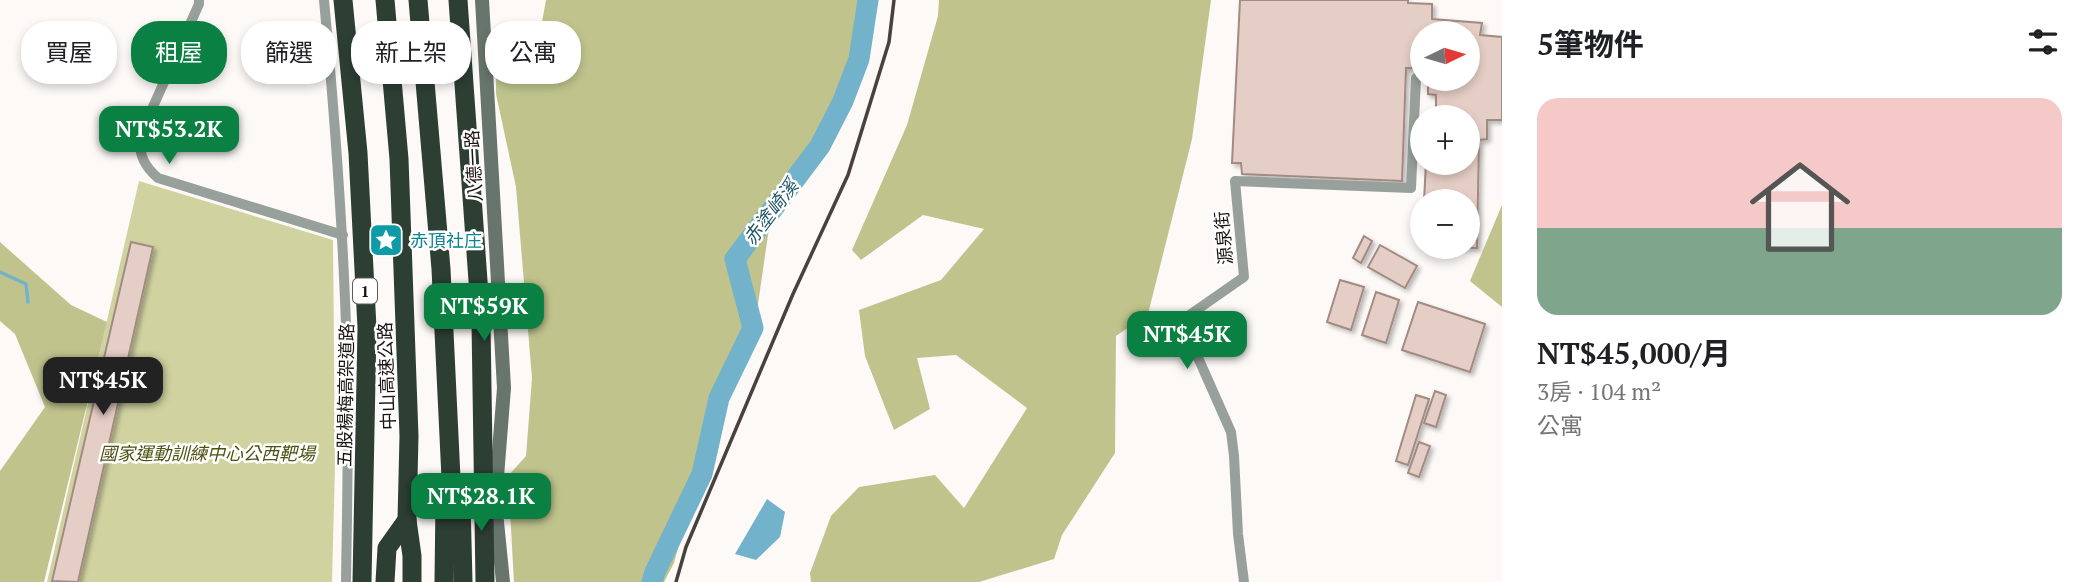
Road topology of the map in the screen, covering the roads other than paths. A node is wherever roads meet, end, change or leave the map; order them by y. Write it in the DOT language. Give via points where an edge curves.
graph roads {
  1 [pos="199,0"];
  2 [pos="324,0"];
  3 [pos="343,0"];
  4 [pos="385,0"];
  5 [pos="418,0"];
  6 [pos="458,0"];
  7 [pos="482,0"];
  8 [pos="1415,91"];
  9 [pos="342,234"];
  10 [pos="451,478"];
  11 [pos="407,520"];
  12 [pos="346,582"];
  13 [pos="362,582"];
  14 [pos="385,582"];
  15 [pos="412,582"];
  16 [pos="444,582"];
  17 [pos="463,582"];
  18 [pos="485,582"];
  19 [pos="503,582"];
  20 [pos="1244,582"];
  1 -- 9 [label="street" via="139,138 147,169 158,178"];
  2 -- 9 [label="street"];
  3 -- 13 [label="highway, 五股楊梅高架道路 / 1" via="358,153 367,328"];
  4 -- 11 [label="highway, 中山高速公路 / 1" via="399,159 409,436"];
  5 -- 10 [label="highway" via="441,269"];
  6 -- 18 [label="highway" via="481,323"];
  7 -- 19 [label="street, 八德一路" via="504,388 495,502"];
  8 -- 20 [label="street, 源泉街" via="1411,188 1236,181 1244,277 1188,316 1188,335 1231,432"];
  9 -- 12 [label="street" via="347,361"];
  10 -- 16 [label="highway" via="445,500"];
  10 -- 17 [label="highway" via="461,501"];
  11 -- 14 [label="highway" via="387,548"];
  11 -- 15 [label="highway, 中山高速公路 / 1"];
}
